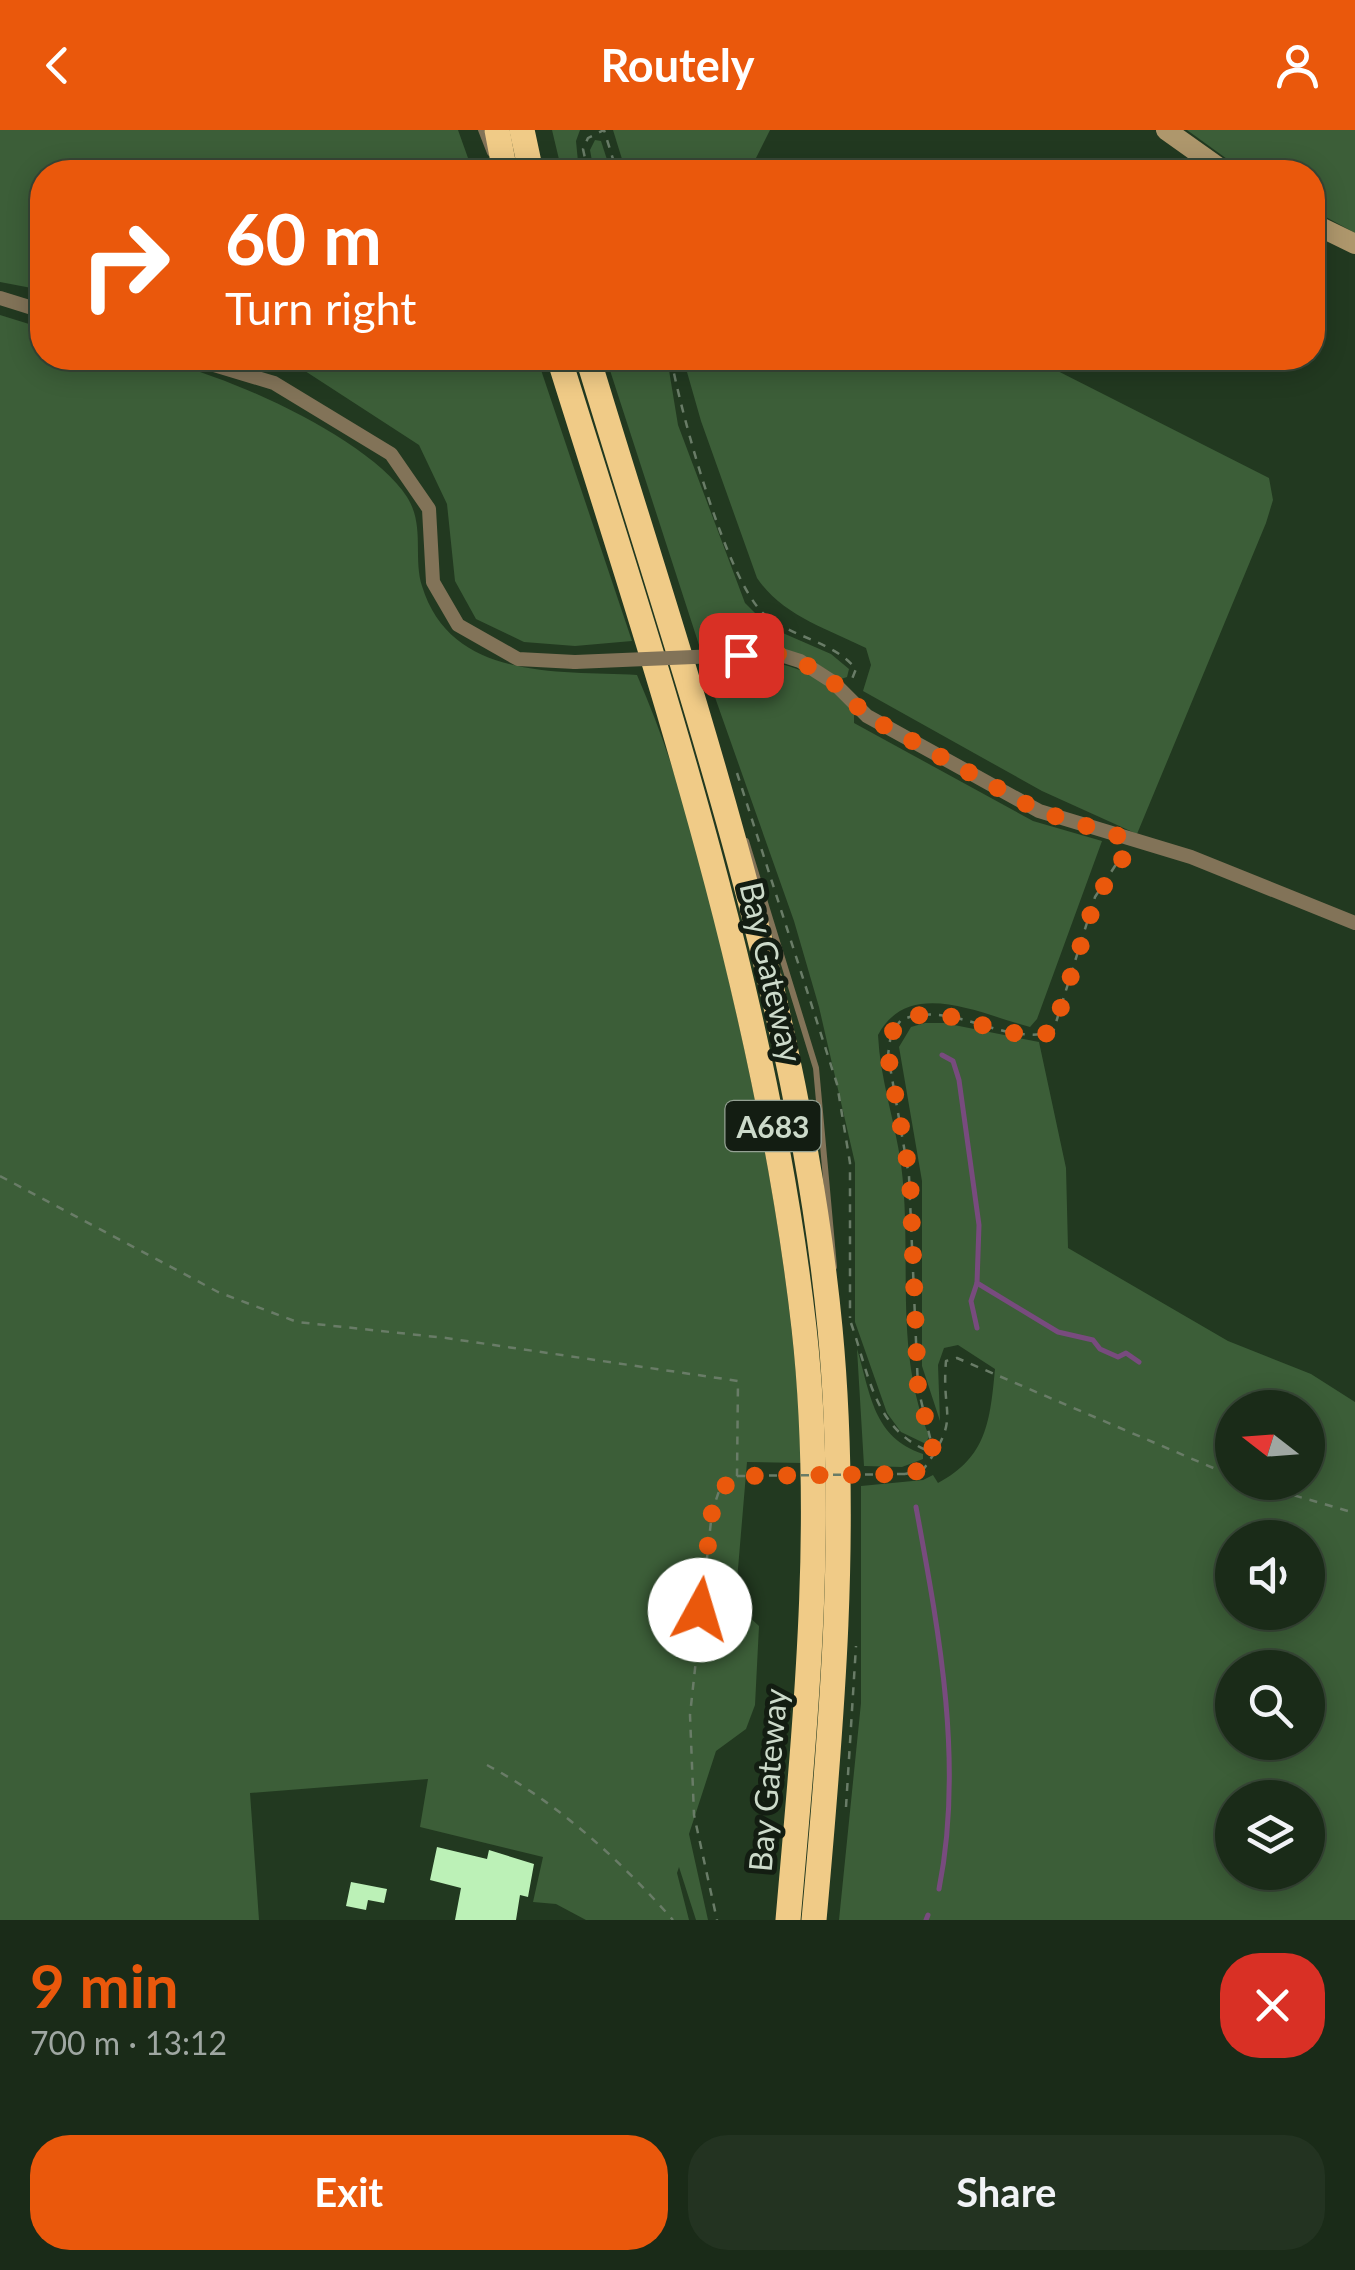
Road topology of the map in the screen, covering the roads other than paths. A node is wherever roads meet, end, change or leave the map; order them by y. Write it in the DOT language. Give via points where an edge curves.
graph roads {
  1 [pos="481,130"];
  2 [pos="497,130"];
  3 [pos="522,130"];
  4 [pos="1166,130"];
  5 [pos="496,160"];
  6 [pos="501,160"];
  7 [pos="528,160"];
  8 [pos="1207,160"];
  9 [pos="1325,229"];
  10 [pos="1355,244"];
  11 [pos="0,298"];
  12 [pos="30,307"];
  13 [pos="231,370"];
  14 [pos="563,370"];
  15 [pos="592,370"];
  16 [pos="1355,922"];
  17 [pos="788,1920"];
  18 [pos="814,1920"];
  1 -- 5 [label="lane"];
  2 -- 6 [label="highway"];
  3 -- 7 [label="highway"];
  4 -- 8 [label="street"];
  9 -- 10 [label="street"];
  11 -- 12 [label="street"];
  13 -- 16 [label="street, bridge" via="274,383 391,454 429,509 433,582 458,625 518,659 778,654 800,661 867,716 1039,811 1192,857"];
  14 -- 17 [label="highway, Bay Gateway / A683" via="719,883 747,992 794,1258 804,1330 812,1543"];
  15 -- 18 [label="highway, Bay Gateway / A683" via="708,752 770,991 802,1134 830,1329 838,1458 835,1679"];
}
